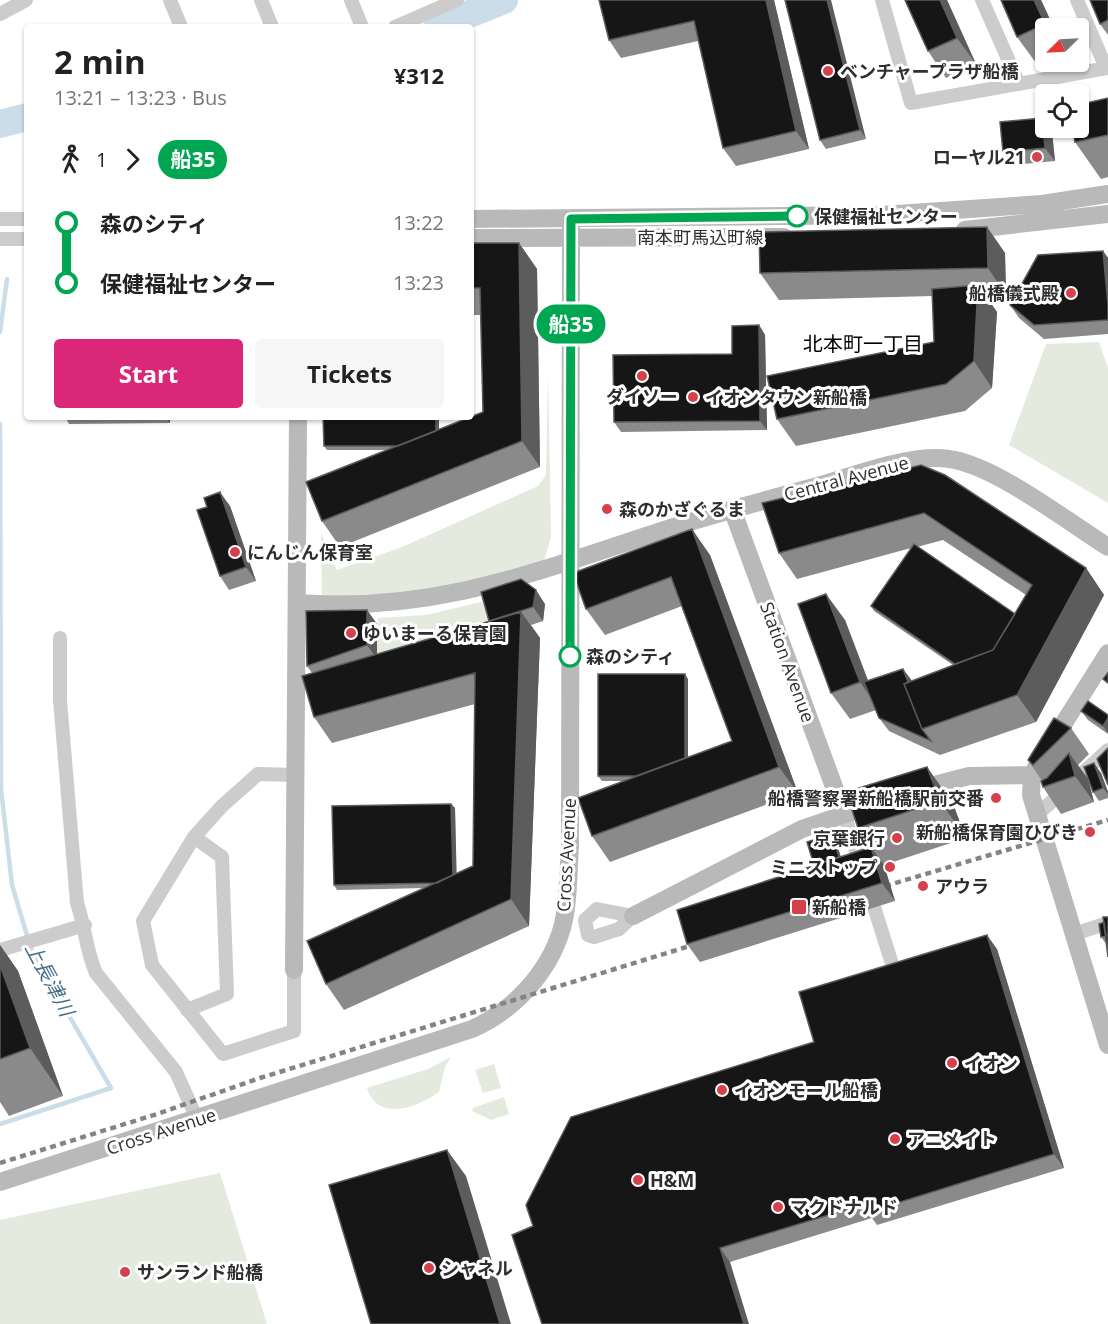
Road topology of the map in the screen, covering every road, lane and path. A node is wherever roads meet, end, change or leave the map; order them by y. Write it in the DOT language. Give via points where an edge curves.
graph roads {
  1 [pos="26,0"];
  2 [pos="170,0"];
  3 [pos="261,0"];
  4 [pos="351,0"];
  5 [pos="882,0"];
  6 [pos="982,0"];
  7 [pos="1077,0"];
  8 [pos="447,1"];
  9 [pos="0,14"];
  10 [pos="180,24"];
  11 [pos="271,24"];
  12 [pos="361,24"];
  13 [pos="401,24"];
  14 [pos="1107,68"];
  15 [pos="1019,84"];
  16 [pos="1108,194"];
  17 [pos="1042,204"];
  18 [pos="1108,214"];
  19 [pos="882,215"];
  20 [pos="0,219"];
  21 [pos="24,219"];
  22 [pos="474,219"];
  23 [pos="571,219"];
  24 [pos="1044,223"];
  25 [pos="948,231"];
  26 [pos="882,236"];
  27 [pos="799,237"];
  28 [pos="474,238"];
  29 [pos="571,238"];
  30 [pos="0,239"];
  31 [pos="24,239"];
  32 [pos="298,420"];
  33 [pos="732,509"];
  34 [pos="1108,547"];
  35 [pos="569,561"];
  36 [pos="297,603"];
  37 [pos="60,638"];
  38 [pos="1108,653"];
  39 [pos="1108,750"];
  40 [pos="296,775"];
  41 [pos="1032,776"];
  42 [pos="844,814"];
  43 [pos="1038,814"];
  44 [pos="194,837"];
  45 [pos="633,916"];
  46 [pos="1108,923"];
  47 [pos="85,925"];
  48 [pos="1074,934"];
  49 [pos="0,950"];
  50 [pos="893,967"];
  51 [pos="294,970"];
  52 [pos="187,1010"];
  53 [pos="1108,1045"];
  54 [pos="197,1119"];
  55 [pos="0,1182"];
  1 -- 9 [label="street"];
  2 -- 10 [label="street"];
  3 -- 11 [label="street"];
  4 -- 12 [label="street"];
  5 -- 15 [label="street" via="911,103"];
  6 -- 15 [label="street"];
  7 -- 14 [label="street"];
  8 -- 13 [label="street"];
  14 -- 15 [label="street"];
  16 -- 17 [label="street, 南本町馬込町線"];
  17 -- 19 [label="street, 南本町馬込町線"];
  17 -- 24 [label="street"];
  18 -- 24 [label="street"];
  19 -- 23 [label="street, 南本町馬込町線"];
  19 -- 26 [label="street"];
  20 -- 21 [label="street"];
  22 -- 23 [label="street, 南本町馬込町線"];
  23 -- 29 [label="street, Cross Avenue"];
  24 -- 25 [label="street"];
  27 -- 29 [label="street, 南本町馬込町線"];
  28 -- 29 [label="street, 南本町馬込町線"];
  29 -- 35 [label="street, Cross Avenue"];
  30 -- 31 [label="street"];
  32 -- 36 [label="street"];
  33 -- 34 [label="street, Central Avenue" via="914,459 954,459 990,472"];
  33 -- 35 [label="street, Central Avenue"];
  33 -- 42 [label="street, Station Avenue"];
  35 -- 36 [label="street, Central Avenue" via="494,585 420,601"];
  35 -- 54 [label="street, Cross Avenue" via="570,846 561,929 547,963 507,1010 472,1029"];
  36 -- 40 [label="street"];
  37 -- 47 [label="street" via="60,700 77,903"];
  38 -- 41 [label="street"];
  39 -- 43 [label="street"];
  40 -- 44 [label="street" via="258,774"];
  40 -- 51 [label="street"];
  41 -- 42 [label="street" via="969,776"];
  41 -- 43 [label="street" via="1030,787"];
  42 -- 45 [label="street" via="801,829"];
  42 -- 50 [label="street"];
  43 -- 48 [label="street"];
  44 -- 52 [label="street" via="142,921 152,965"];
  44 -- 52 [label="street" via="222,857 227,994"];
  46 -- 48 [label="street"];
  47 -- 49 [label="street"];
  47 -- 54 [label="street" via="96,973 176,1072"];
  48 -- 53 [label="street"];
  51 -- 52 [label="street" via="294,1031 223,1053"];
  54 -- 55 [label="street, Cross Avenue"];
}
